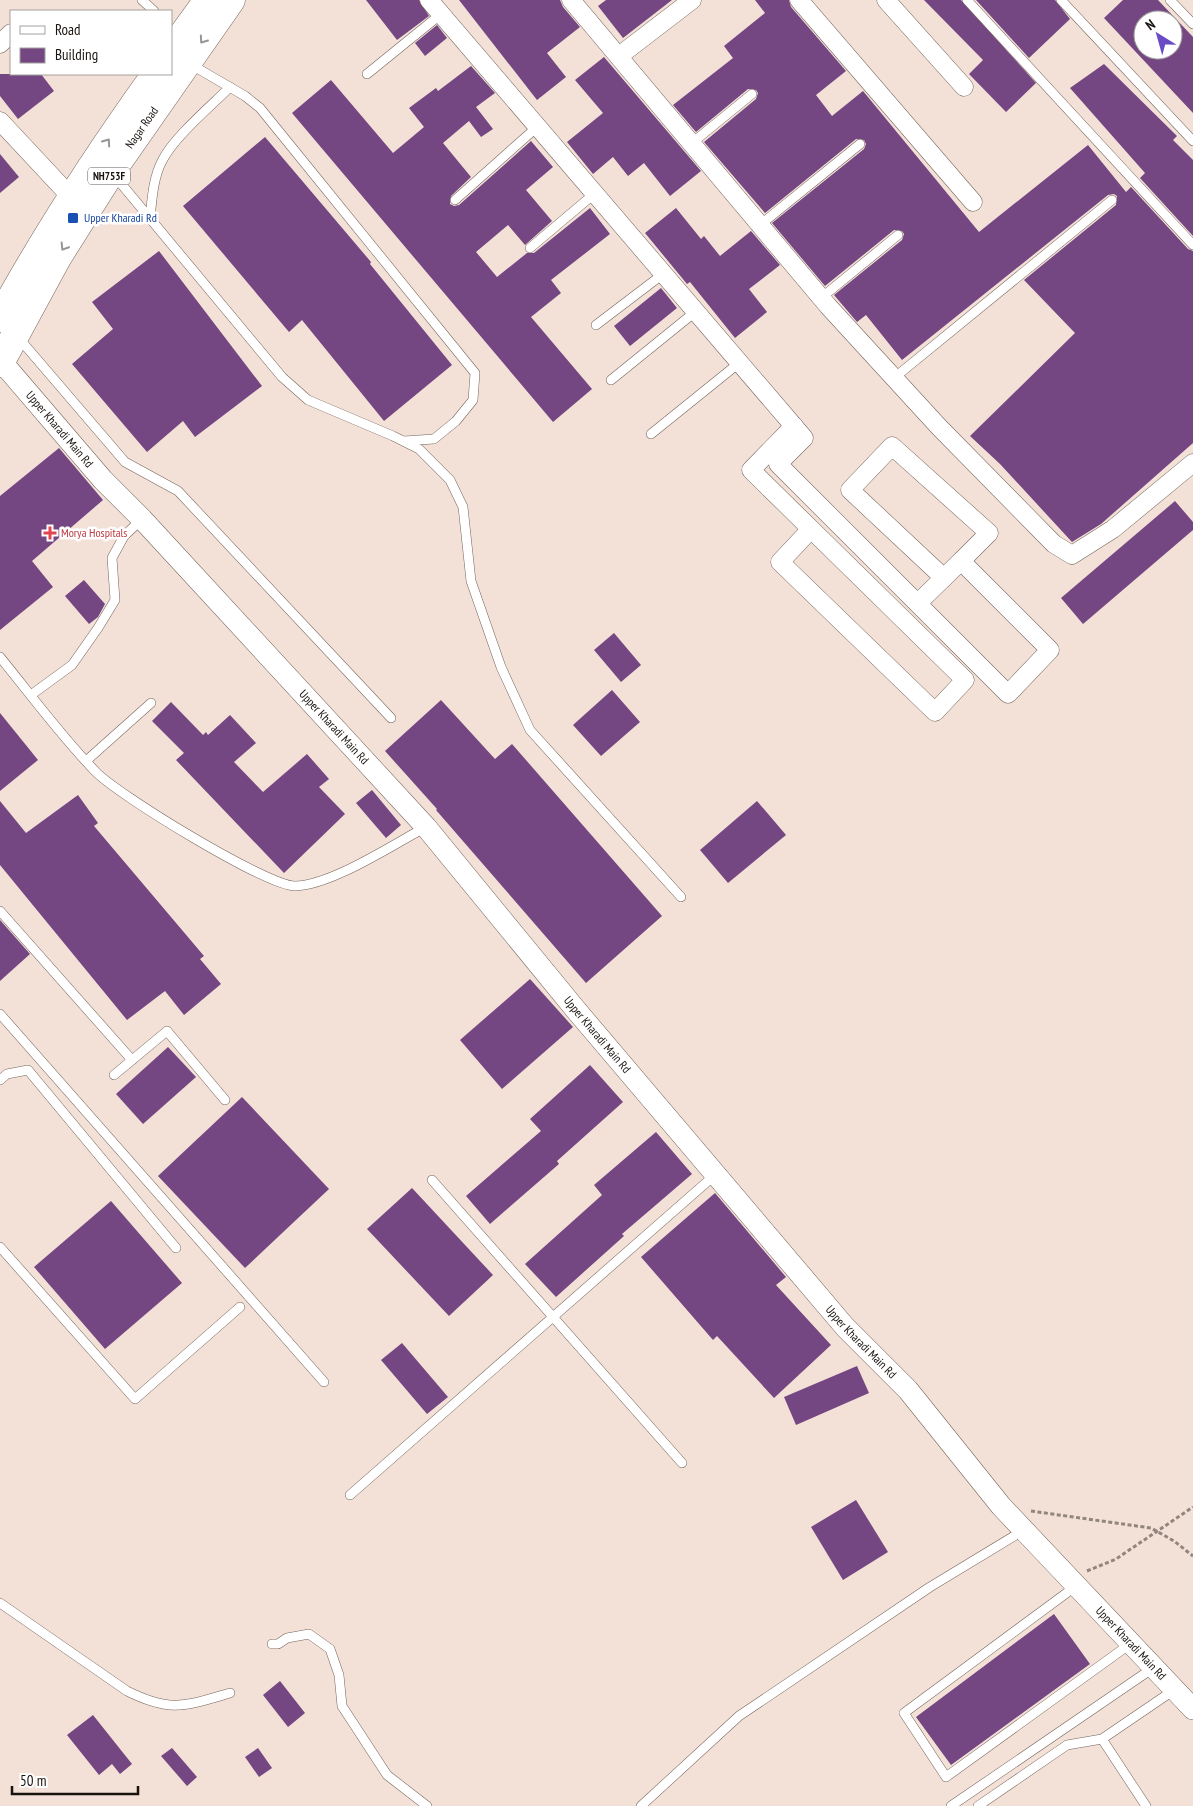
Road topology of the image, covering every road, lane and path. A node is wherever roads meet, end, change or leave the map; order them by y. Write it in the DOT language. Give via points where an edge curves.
graph roads {
  1 [pos="142,0"];
  2 [pos="208,0"];
  3 [pos="231,0"];
  4 [pos="429,0"];
  5 [pos="571,0"];
  6 [pos="692,0"];
  7 [pos="799,0"];
  8 [pos="886,0"];
  9 [pos="967,0"];
  10 [pos="1061,0"];
  11 [pos="1170,0"];
  12 [pos="153,10"];
  13 [pos="441,14"];
  14 [pos="1193,24"];
  15 [pos="10,34"];
  16 [pos="0,44"];
  17 [pos="179,46"];
  18 [pos="619,56"];
  19 [pos="172,59"];
  20 [pos="367,74"];
  21 [pos="155,75"];
  22 [pos="163,75"];
  23 [pos="230,87"];
  24 [pos="964,87"];
  25 [pos="752,94"];
  26 [pos="0,121"];
  27 [pos="537,127"];
  28 [pos="1193,141"];
  29 [pos="692,143"];
  30 [pos="860,144"];
  31 [pos="111,172"];
  32 [pos="594,194"];
  33 [pos="71,197"];
  34 [pos="455,200"];
  35 [pos="1112,200"];
  36 [pos="973,202"];
  37 [pos="150,218"];
  38 [pos="760,225"];
  39 [pos="898,235"];
  40 [pos="1193,245"];
  41 [pos="530,248"];
  42 [pos="663,274"];
  43 [pos="821,298"];
  44 [pos="695,312"];
  45 [pos="596,325"];
  46 [pos="8,326"];
  47 [pos="0,362"];
  48 [pos="739,363"];
  49 [pos="894,378"];
  50 [pos="612,380"];
  51 [pos="794,426"];
  52 [pos="651,434"];
  53 [pos="404,441"];
  54 [pos="1193,463"];
  55 [pos="142,519"];
  56 [pos="811,529"];
  57 [pos="961,561"];
  58 [pos="944,578"];
  59 [pos="918,603"];
  60 [pos="0,657"];
  61 [pos="31,695"];
  62 [pos="151,703"];
  63 [pos="391,718"];
  64 [pos="86,761"];
  65 [pos="426,827"];
  66 [pos="681,897"];
  67 [pos="0,911"];
  68 [pos="0,1014"];
  69 [pos="132,1060"];
  70 [pos="114,1075"];
  71 [pos="0,1080"];
  72 [pos="225,1100"];
  73 [pos="716,1174"];
  74 [pos="432,1180"];
  75 [pos="0,1247"];
  76 [pos="176,1248"];
  77 [pos="240,1306"];
  78 [pos="554,1316"];
  79 [pos="324,1382"];
  80 [pos="682,1463"];
  81 [pos="350,1495"];
  82 [pos="1001,1506"];
  83 [pos="1193,1507"];
  84 [pos="1024,1530"];
  85 [pos="1157,1532"];
  86 [pos="1193,1556"];
  87 [pos="1072,1582"];
  88 [pos="0,1603"];
  89 [pos="272,1644"];
  90 [pos="1130,1644"];
  91 [pos="1153,1668"];
  92 [pos="1174,1690"];
  93 [pos="230,1693"];
  94 [pos="1193,1709"];
  95 [pos="1102,1739"];
  96 [pos="427,1806"];
  97 [pos="641,1806"];
  98 [pos="951,1806"];
  99 [pos="978,1806"];
  100 [pos="1146,1806"];
  1 -- 12 [label="lane"];
  2 -- 17 [label="highway, Nagar Road / NH753F"];
  3 -- 17 [label="highway, Nagar Road / NH753F, one-way"];
  4 -- 13 [label="street"];
  5 -- 18 [label="street"];
  6 -- 18 [label="street"];
  7 -- 36 [label="street"];
  8 -- 24 [label="street"];
  9 -- 40 [label="lane"];
  10 -- 28 [label="lane"];
  11 -- 14 [label="lane"];
  13 -- 20 [label="lane"];
  13 -- 27 [label="street"];
  15 -- 16 [label="street"];
  17 -- 19 [label="highway, Nagar Road / NH753F"];
  17 -- 23 [label="lane"];
  18 -- 29 [label="street"];
  33 -- 21 [label="highway, Nagar Road / NH753F, one-way"];
  22 -- 31 [label="highway, Nagar Road / NH753F"];
  23 -- 37 [label="lane" via="162,162 155,182"];
  23 -- 53 [label="lane" via="260,108 475,373 473,400 456,421 434,439"];
  25 -- 29 [label="lane"];
  26 -- 33 [label="street"];
  27 -- 32 [label="street"];
  27 -- 34 [label="lane"];
  29 -- 38 [label="street"];
  30 -- 38 [label="lane"];
  31 -- 37 [label="lane"];
  31 -- 46 [label="highway, Nagar Road / NH753F, one-way" via="57,258"];
  32 -- 41 [label="lane"];
  32 -- 42 [label="street"];
  33 -- 46 [label="highway, Nagar Road / NH753F" via="38,248"];
  35 -- 49 [label="lane"];
  37 -- 53 [label="lane" via="282,377 301,394 308,400"];
  38 -- 43 [label="street"];
  39 -- 43 [label="lane"];
  42 -- 44 [label="street"];
  42 -- 45 [label="lane"];
  43 -- 49 [label="street"];
  44 -- 48 [label="street"];
  44 -- 50 [label="lane"];
  46 -- 47 [label="highway, Nagar Road / NH753F"];
  46 -- 63 [label="lane" via="125,462 178,491"];
  47 -- 55 [label="street, Upper Kharadi Main Rd" via="103,480"];
  48 -- 51 [label="street"];
  48 -- 52 [label="lane"];
  49 -- 54 [label="street" via="1054,544 1072,555 1113,528"];
  51 -- 56 [label="street" via="751,470"];
  51 -- 59 [label="street" via="804,438 778,464"];
  53 -- 66 [label="lane" via="419,449 450,480 463,508 471,581 501,667 530,730"];
  55 -- 61 [label="lane" via="124,536 112,558 115,600 98,628 72,665"];
  55 -- 65 [label="street, Upper Kharadi Main Rd"];
  56 -- 56 [label="street" via="780,562 935,712 965,680"];
  57 -- 58 [label="street"];
  57 -- 58 [label="street" via="989,533 892,446 850,490"];
  57 -- 59 [label="street" via="1050,650 1008,694"];
  58 -- 59 [label="street"];
  60 -- 61 [label="lane"];
  61 -- 64 [label="lane"];
  62 -- 64 [label="lane"];
  64 -- 65 [label="lane" via="120,791 224,855 274,881 294,886 342,872"];
  65 -- 73 [label="street, Upper Kharadi Main Rd"];
  67 -- 69 [label="lane"];
  68 -- 79 [label="lane"];
  69 -- 70 [label="lane"];
  69 -- 72 [label="lane" via="167,1032"];
  71 -- 76 [label="lane" via="7,1074 28,1070"];
  73 -- 78 [label="lane"];
  73 -- 82 [label="street, Upper Kharadi Main Rd" via="845,1327 908,1390"];
  74 -- 78 [label="lane"];
  75 -- 77 [label="lane" via="136,1399"];
  78 -- 80 [label="lane"];
  78 -- 81 [label="lane"];
  82 -- 84 [label="street, Upper Kharadi Main Rd"];
  82 -- 85 [label="path" via="1150,1528"];
  83 -- 85 [label="path"];
  84 -- 87 [label="street, Upper Kharadi Main Rd"];
  84 -- 97 [label="lane" via="930,1587 739,1716"];
  85 -- 86 [label="path"];
  85 -- 87 [label="path" via="1116,1560"];
  87 -- 90 [label="street, Upper Kharadi Main Rd"];
  87 -- 90 [label="lane" via="904,1713 946,1777"];
  88 -- 93 [label="lane" via="146,1701 183,1706"];
  89 -- 96 [label="lane" via="309,1634 330,1649 339,1675 342,1706 387,1774"];
  90 -- 91 [label="street, Upper Kharadi Main Rd"];
  91 -- 92 [label="street, Upper Kharadi Main Rd"];
  91 -- 98 [label="lane"];
  92 -- 94 [label="street, Upper Kharadi Main Rd"];
  92 -- 95 [label="lane"];
  95 -- 99 [label="lane" via="1067,1745"];
  95 -- 100 [label="lane"];
}
